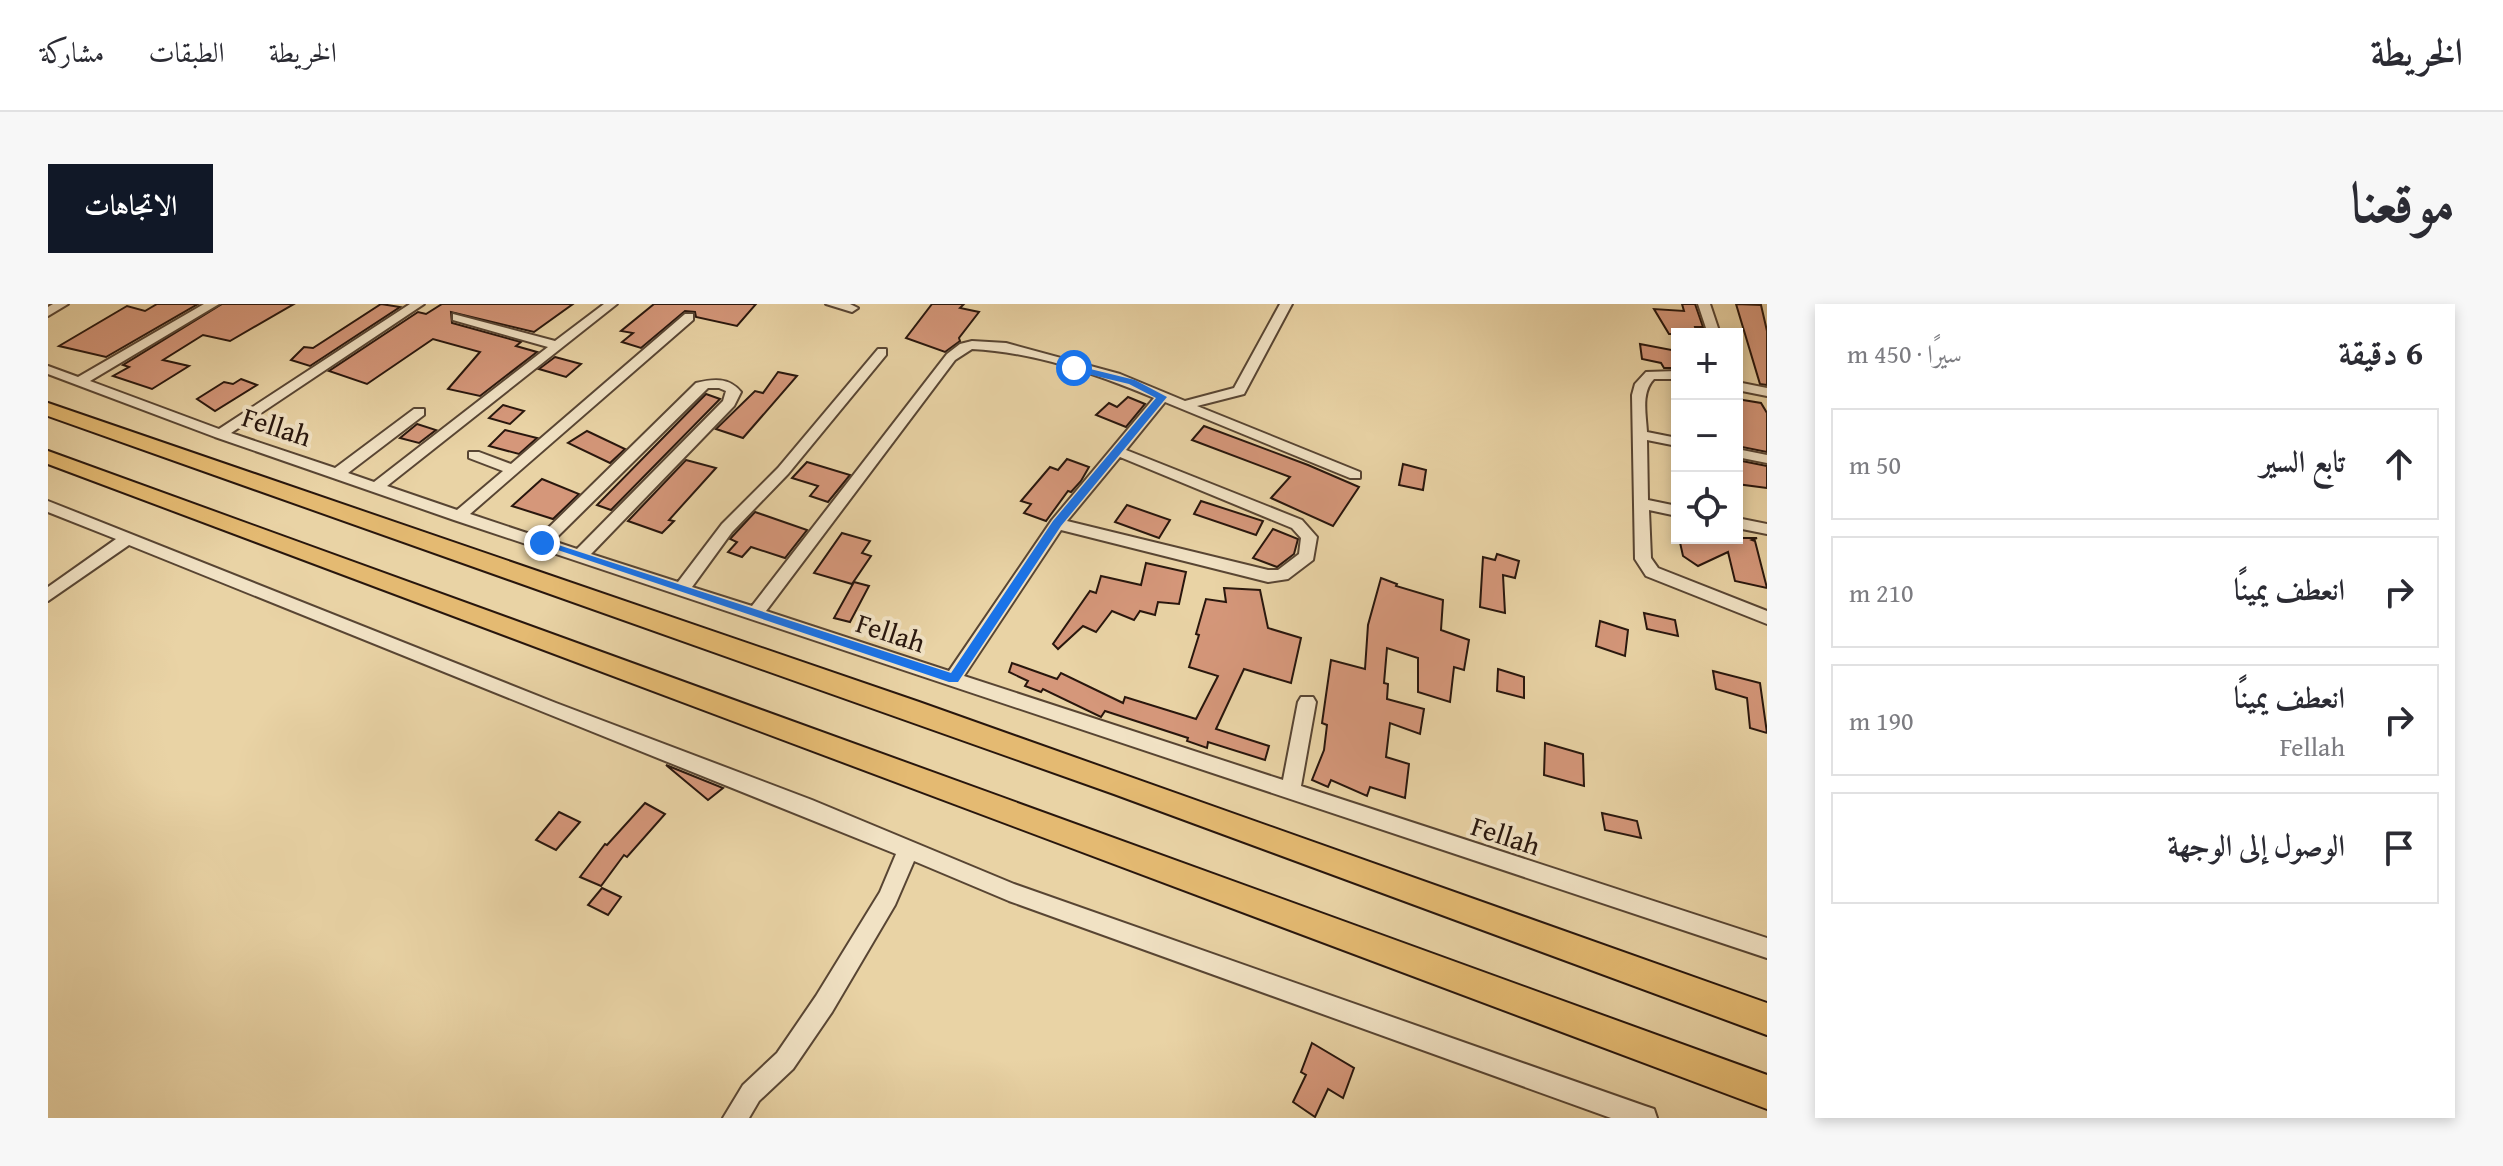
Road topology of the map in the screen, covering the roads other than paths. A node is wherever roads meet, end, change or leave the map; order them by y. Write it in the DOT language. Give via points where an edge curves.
graph roads {
  1 [pos="62,304"];
  2 [pos="213,304"];
  3 [pos="418,304"];
  4 [pos="611,304"];
  5 [pos="832,304"];
  6 [pos="1286,304"];
  7 [pos="1704,304"];
  8 [pos="852,308"];
  9 [pos="48,312"];
  10 [pos="457,317"];
  11 [pos="689,317"];
  12 [pos="1712,328"];
  13 [pos="558,346"];
  14 [pos="882,352"];
  15 [pos="48,370"];
  16 [pos="1671,375"];
  17 [pos="79,382"];
  18 [pos="1743,387"];
  19 [pos="1767,392"];
  20 [pos="1162,397"];
  21 [pos="1182,405"];
  22 [pos="48,409"];
  23 [pos="419,412"];
  24 [pos="220,434"];
  25 [pos="1642,435"];
  26 [pos="1671,441"];
  27 [pos="1117,451"];
  28 [pos="1743,454"];
  29 [pos="474,455"];
  30 [pos="48,457"];
  31 [pos="1767,459"];
  32 [pos="512,469"];
  33 [pos="338,473"];
  34 [pos="1355,475"];
  35 [pos="378,486"];
  36 [pos="1641,503"];
  37 [pos="48,506"];
  38 [pos="1671,510"];
  39 [pos="459,516"];
  40 [pos="1057,524"];
  41 [pos="1743,524"];
  42 [pos="1767,529"];
  43 [pos="129,537"];
  44 [pos="542,543"];
  45 [pos="580,556"];
  46 [pos="682,589"];
  47 [pos="48,595"];
  48 [pos="755,614"];
  49 [pos="1767,618"];
  50 [pos="953,679"];
  51 [pos="1307,702"];
  52 [pos="1291,791"];
  53 [pos="908,850"];
  54 [pos="1767,948"];
  55 [pos="1767,1019"];
  56 [pos="1767,1092"];
  57 [pos="735,1118"];
  58 [pos="1645,1118"];
  1 -- 9 [label="street"];
  2 -- 17 [label="street"];
  3 -- 24 [label="street"];
  4 -- 13 [label="street"];
  5 -- 8 [label="street"];
  6 -- 21 [label="street" via="1239,391"];
  7 -- 12 [label="street"];
  10 -- 13 [label="street"];
  11 -- 32 [label="street"];
  13 -- 35 [label="street"];
  14 -- 46 [label="street" via="783,471 727,528"];
  15 -- 17 [label="street, Fellah"];
  16 -- 25 [label="street" via="1651,375 1642,384"];
  17 -- 24 [label="street, Fellah"];
  18 -- 19 [label="street"];
  20 -- 21 [label="street"];
  20 -- 27 [label="street"];
  20 -- 48 [label="street" via="1132,382 1006,347 964,347 951,357"];
  21 -- 34 [label="street"];
  22 -- 55 [label="highway" via="1068,765"];
  23 -- 33 [label="street"];
  24 -- 33 [label="street, Fellah"];
  25 -- 26 [label="street"];
  25 -- 36 [label="street"];
  27 -- 40 [label="street"];
  27 -- 40 [label="street" via="1297,524 1309,537 1307,556 1282,575 1268,576"];
  28 -- 31 [label="street"];
  29 -- 32 [label="street"];
  30 -- 56 [label="highway"];
  32 -- 39 [label="street"];
  33 -- 35 [label="street, Fellah"];
  35 -- 39 [label="street, Fellah"];
  36 -- 38 [label="street"];
  36 -- 49 [label="street" via="1643,559 1652,572"];
  37 -- 43 [label="street"];
  39 -- 44 [label="street, Fellah"];
  40 -- 50 [label="street"];
  41 -- 42 [label="street"];
  43 -- 47 [label="street"];
  43 -- 53 [label="street"];
  44 -- 45 [label="street, Fellah"];
  44 -- 45 [label="street" via="701,386 731,387 729,403"];
  45 -- 46 [label="street, Fellah"];
  46 -- 48 [label="street, Fellah"];
  48 -- 50 [label="street, Fellah"];
  50 -- 52 [label="street, Fellah"];
  51 -- 52 [label="street"];
  52 -- 54 [label="street, Fellah"];
  53 -- 57 [label="street" via="888,898 824,1004 785,1061 751,1093"];
  53 -- 58 [label="street" via="1106,928"];
}
